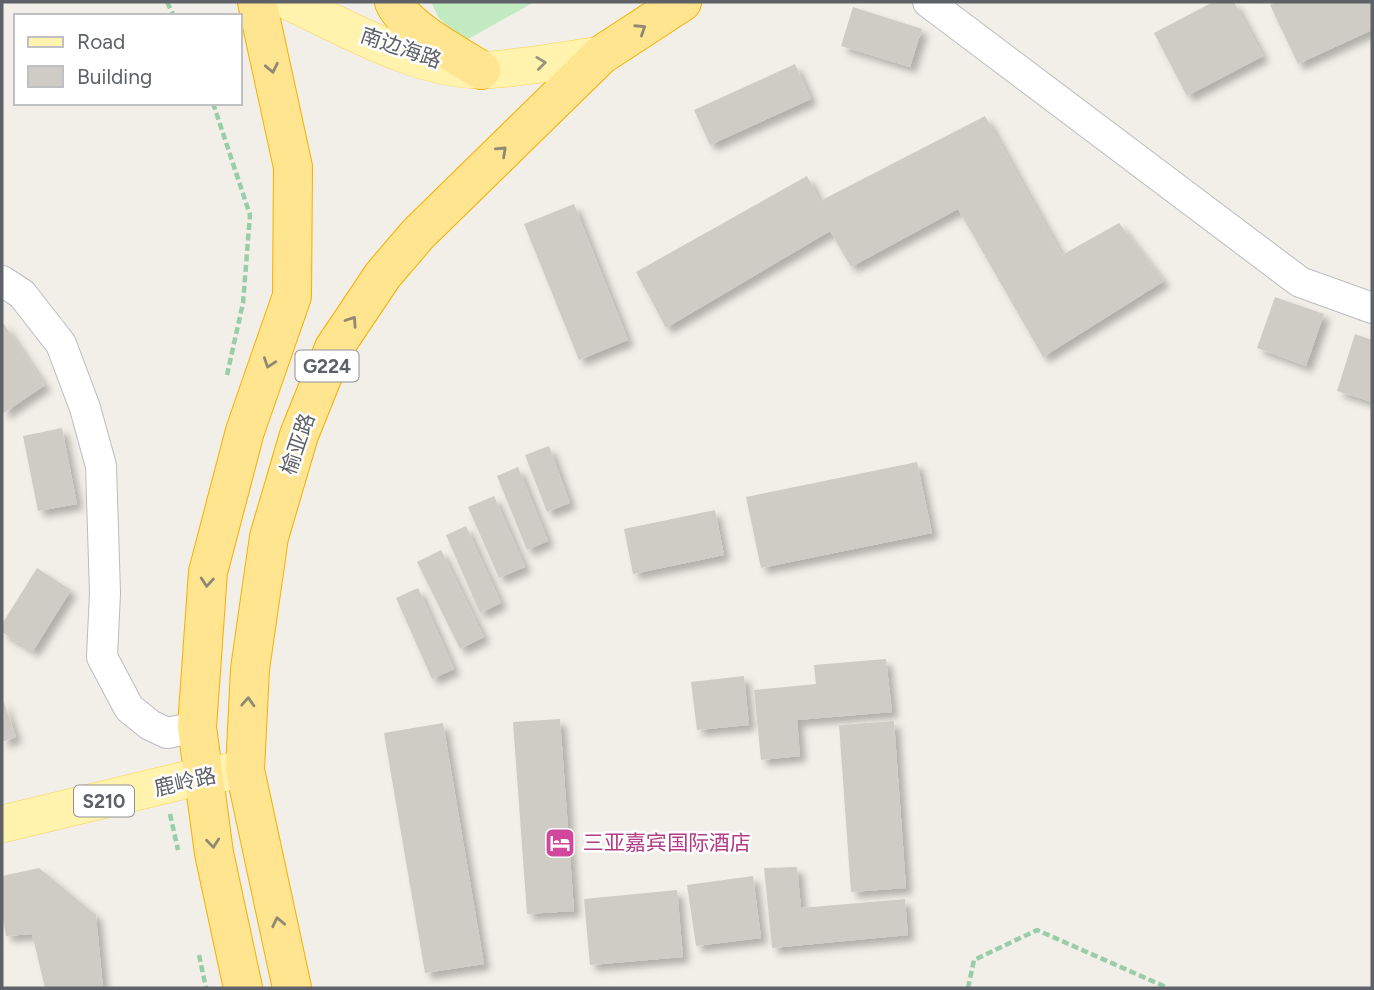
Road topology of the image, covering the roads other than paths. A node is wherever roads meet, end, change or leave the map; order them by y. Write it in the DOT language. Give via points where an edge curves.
graph roads {
  1 [pos="257,2"];
  2 [pos="290,2"];
  3 [pos="394,2"];
  4 [pos="682,2"];
  5 [pos="928,2"];
  6 [pos="601,55"];
  7 [pos="481,70"];
  8 [pos="2,281"];
  9 [pos="1372,308"];
  10 [pos="197,727"];
  11 [pos="245,770"];
  12 [pos="205,775"];
  13 [pos="2,824"];
  14 [pos="243,988"];
  15 [pos="292,988"];
  1 -- 10 [label="highway, G224, one-way" via="293,167 292,296 246,431 208,572"];
  2 -- 7 [label="main road, 南边海路" via="369,40 435,63"];
  3 -- 7 [label="highway" via="397,10 429,36"];
  6 -- 4 [label="highway, 榆亚路 / G224, one-way"];
  5 -- 9 [label="street" via="1300,282"];
  7 -- 6 [label="main road, 南边海路, one-way"];
  11 -- 6 [label="highway, 榆亚路 / G224, one-way" via="250,669 269,537 299,435 334,348 383,275 418,234"];
  8 -- 10 [label="street" via="22,294 61,344 101,466 102,657 129,708 150,724 167,733"];
  10 -- 12 [label="highway, G224"];
  11 -- 12 [label="main road, 鹿岭路 / S210"];
  15 -- 11 [label="highway, 榆亚路 / G224, one-way"];
  12 -- 13 [label="main road, 鹿岭路 / S210"];
  12 -- 14 [label="highway, G224, one-way" via="214,853"];
}
